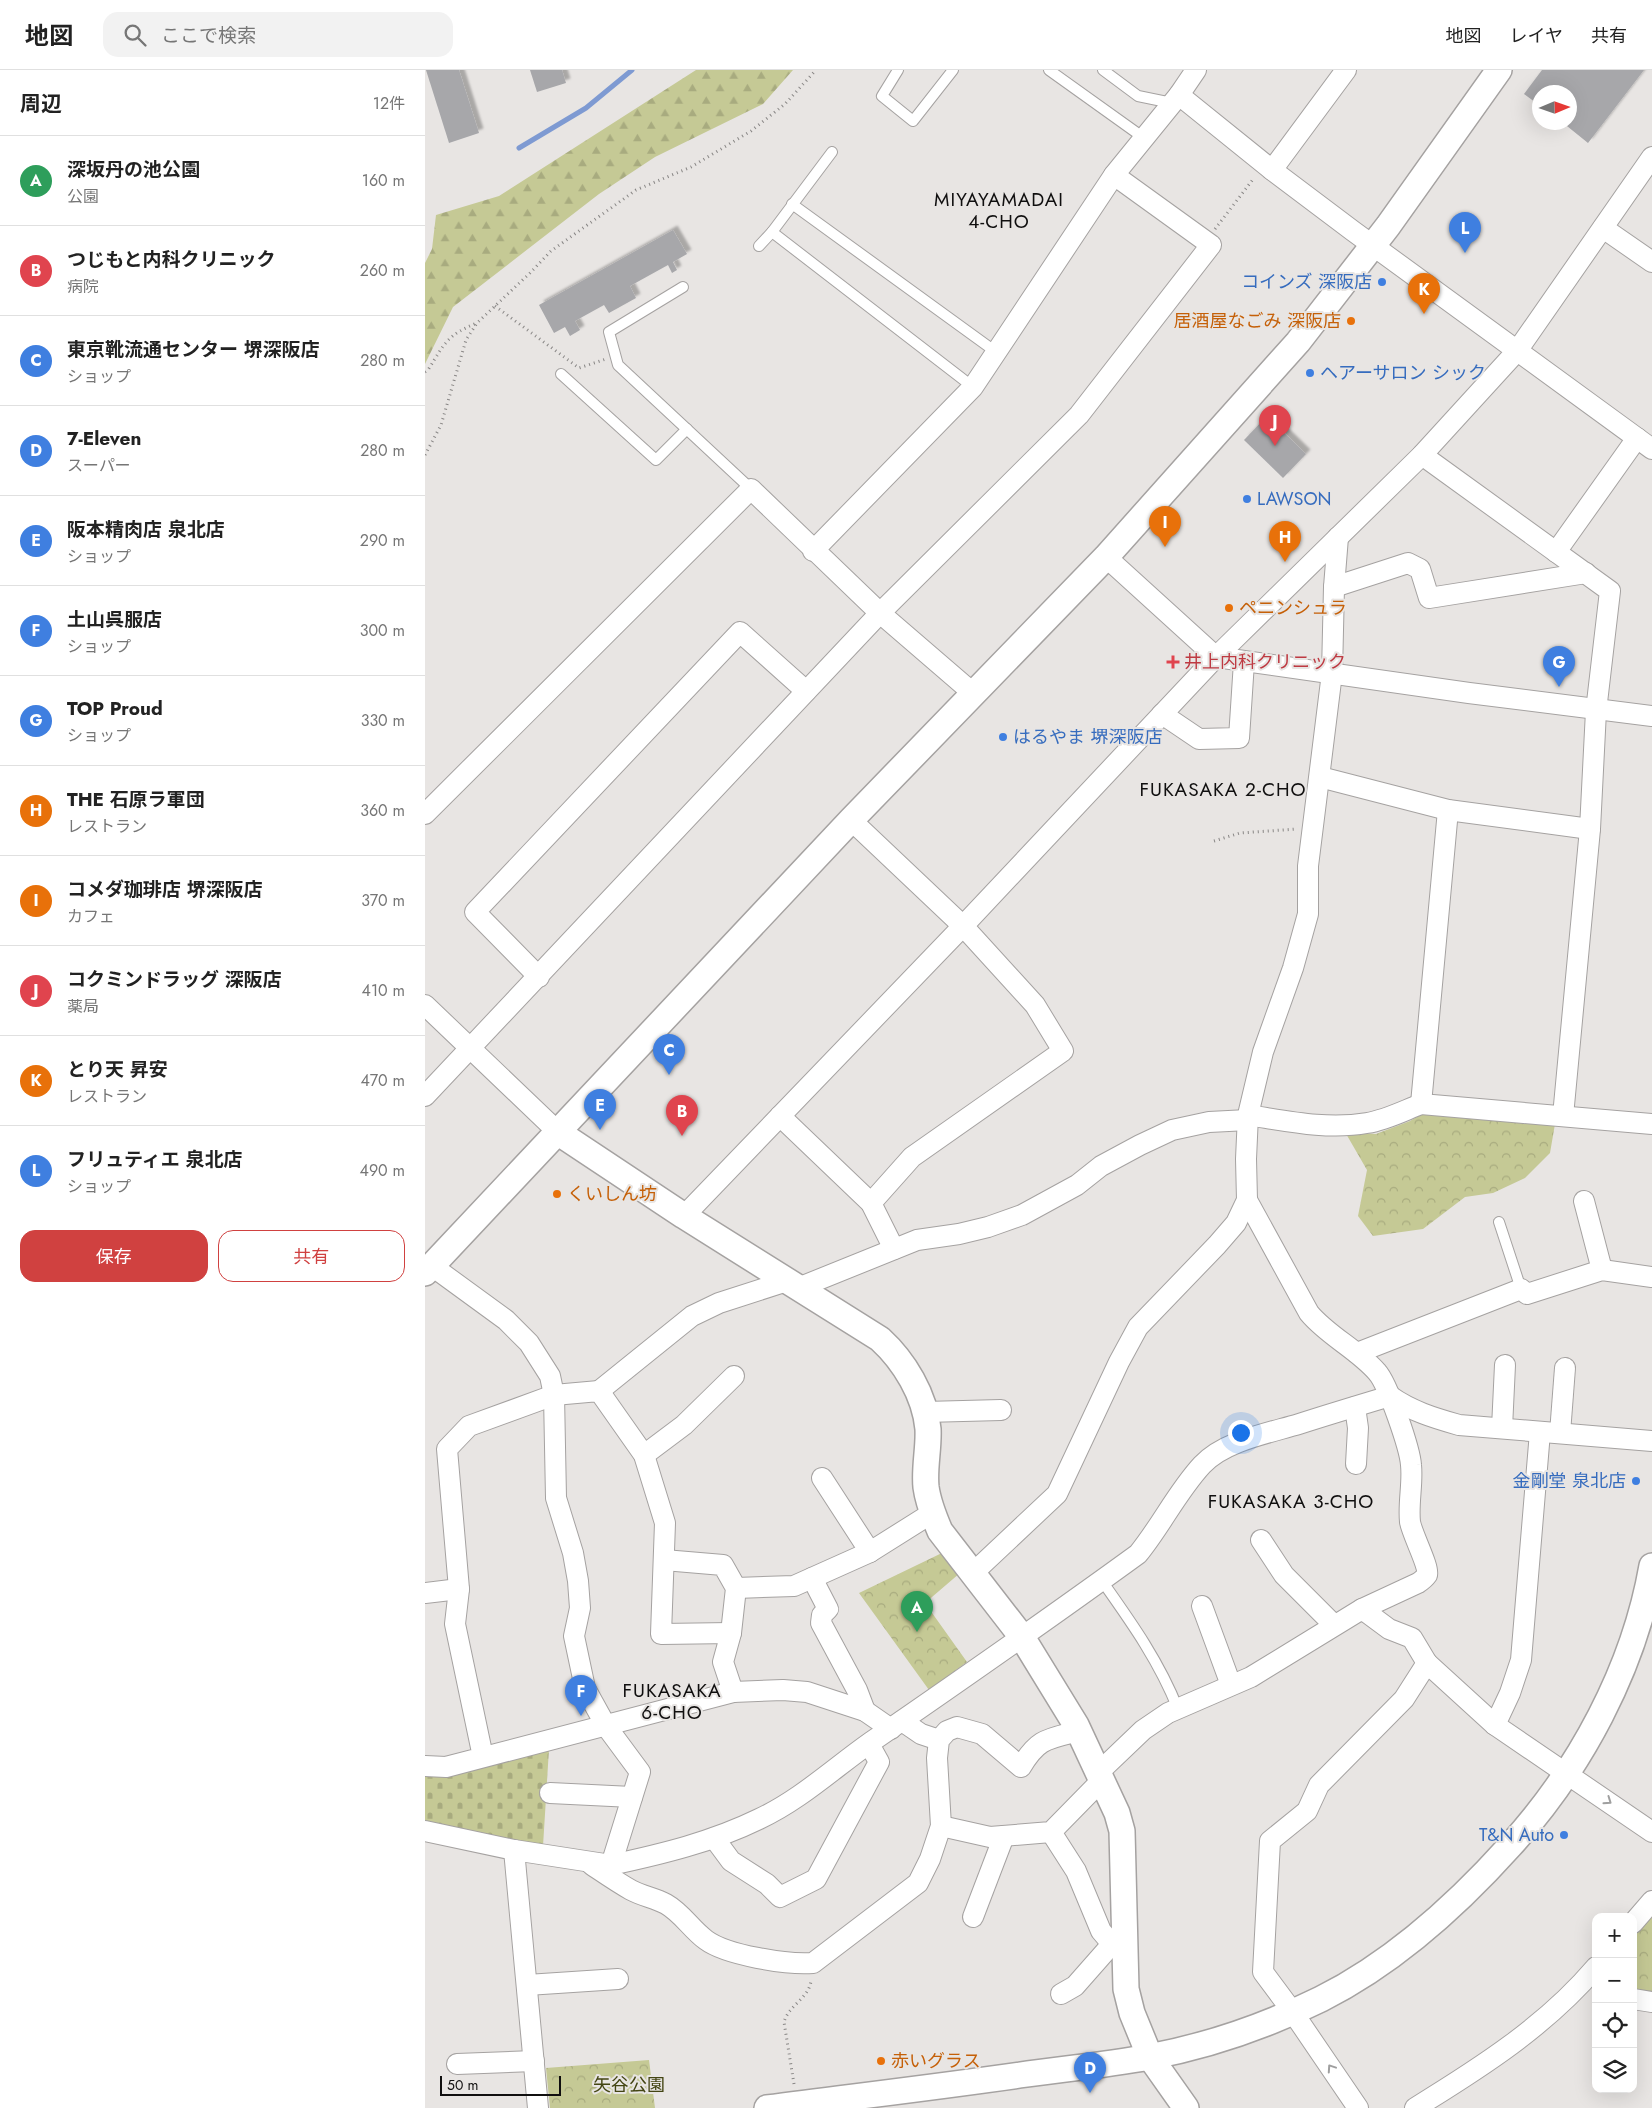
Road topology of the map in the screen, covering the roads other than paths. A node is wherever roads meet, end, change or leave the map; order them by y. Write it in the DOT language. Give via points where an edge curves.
graph roads {
  1 [pos="898,70"];
  2 [pos="953,70"];
  3 [pos="1049,70"];
  4 [pos="1103,70"];
  5 [pos="1196,70"];
  6 [pos="1346,70"];
  7 [pos="1499,70"];
  8 [pos="1176,99"];
  9 [pos="1144,138"];
  10 [pos="832,152"];
  11 [pos="1652,157"];
  12 [pos="1268,167"];
  13 [pos="1114,175"];
  14 [pos="792,204"];
  15 [pos="1603,228"];
  16 [pos="772,232"];
  17 [pos="759,246"];
  18 [pos="1373,246"];
  19 [pos="1652,262"];
  20 [pos="683,287"];
  21 [pos="1517,351"];
  22 [pos="996,352"];
  23 [pos="561,374"];
  24 [pos="973,387"];
  25 [pos="687,429"];
  26 [pos="1644,443"];
  27 [pos="1422,454"];
  28 [pos="751,489"];
  29 [pos="1338,537"];
  30 [pos="813,551"];
  31 [pos="1556,552"];
  32 [pos="1106,557"];
  33 [pos="1586,573"];
  34 [pos="1334,587"];
  35 [pos="880,613"];
  36 [pos="1216,657"];
  37 [pos="1244,662"];
  38 [pos="1332,673"];
  39 [pos="806,691"];
  40 [pos="974,694"];
  41 [pos="1596,710"];
  42 [pos="1162,714"];
  43 [pos="1652,716"];
  44 [pos="1320,777"];
  45 [pos="1448,810"];
  46 [pos="425,814"];
  47 [pos="851,820"];
  48 [pos="1590,828"];
  49 [pos="963,926"];
  50 [pos="539,977"];
  51 [pos="425,1005"];
  52 [pos="470,1047"];
  53 [pos="425,1096"];
  54 [pos="1421,1104"];
  55 [pos="780,1116"];
  56 [pos="1563,1116"];
  57 [pos="1248,1117"];
  58 [pos="1652,1124"];
  59 [pos="559,1133"];
  60 [pos="1247,1200"];
  61 [pos="1584,1202"];
  62 [pos="871,1203"];
  63 [pos="684,1216"];
  64 [pos="1499,1222"];
  65 [pos="894,1248"];
  66 [pos="428,1270"];
  67 [pos="1602,1270"];
  68 [pos="1652,1277"];
  69 [pos="793,1284"];
  70 [pos="1521,1289"];
  71 [pos="1357,1354"];
  72 [pos="1505,1364"];
  73 [pos="1565,1368"];
  74 [pos="734,1376"];
  75 [pos="599,1391"];
  76 [pos="554,1395"];
  77 [pos="1390,1396"];
  78 [pos="1355,1407"];
  79 [pos="1001,1410"];
  80 [pos="925,1412"];
  81 [pos="1502,1428"];
  82 [pos="1550,1433"];
  83 [pos="1652,1441"];
  84 [pos="644,1455"];
  85 [pos="1356,1464"];
  86 [pos="822,1478"];
  87 [pos="932,1513"];
  88 [pos="1261,1540"];
  89 [pos="870,1552"];
  90 [pos="664,1560"];
  91 [pos="1651,1572"];
  92 [pos="973,1573"];
  93 [pos="812,1578"];
  94 [pos="1102,1580"];
  95 [pos="736,1588"];
  96 [pos="459,1589"];
  97 [pos="425,1593"];
  98 [pos="1202,1606"];
  99 [pos="1362,1609"];
  100 [pos="1334,1625"];
  101 [pos="731,1633"];
  102 [pos="1022,1638"];
  103 [pos="1427,1663"];
  104 [pos="1231,1685"];
  105 [pos="733,1692"];
  106 [pos="1178,1709"];
  107 [pos="865,1711"];
  108 [pos="896,1725"];
  109 [pos="1495,1725"];
  110 [pos="606,1726"];
  111 [pos="1079,1731"];
  112 [pos="939,1740"];
  113 [pos="869,1744"];
  114 [pos="483,1757"];
  115 [pos="425,1766"];
  116 [pos="1568,1773"];
  117 [pos="1100,1776"];
  118 [pos="550,1793"];
  119 [pos="632,1797"];
  120 [pos="941,1826"];
  121 [pos="425,1831"];
  122 [pos="1051,1832"];
  123 [pos="1652,1832"];
  124 [pos="1004,1836"];
  125 [pos="714,1838"];
  126 [pos="514,1850"];
  127 [pos="586,1861"];
  128 [pos="611,1865"];
  129 [pos="1652,1901"];
  130 [pos="973,1917"];
  131 [pos="1637,1918"];
  132 [pos="1118,1944"];
  133 [pos="618,1980"];
  134 [pos="527,1985"];
  135 [pos="1588,1988"];
  136 [pos="1061,1994"];
  137 [pos="1637,2000"];
  138 [pos="1652,2002"];
  139 [pos="1293,2011"];
  140 [pos="1150,2057"];
  141 [pos="534,2061"];
  142 [pos="457,2064"];
  143 [pos="836,2104"];
  144 [pos="538,2108"];
  145 [pos="767,2108"];
  146 [pos="1186,2108"];
  147 [pos="1358,2108"];
  148 [pos="1415,2108"];
  1 -- 2 [label="lane" via="882,96 913,121"];
  3 -- 9 [label="lane"];
  4 -- 8 [label="lane" via="1138,96"];
  5 -- 8 [label="street"];
  6 -- 12 [label="street"];
  7 -- 18 [label="street"];
  8 -- 9 [label="street"];
  8 -- 12 [label="street"];
  9 -- 13 [label="street"];
  10 -- 14 [label="lane"];
  11 -- 15 [label="street"];
  12 -- 18 [label="street"];
  13 -- 22 [label="street"];
  13 -- 35 [label="street" via="1211,245 1079,415"];
  14 -- 16 [label="lane"];
  14 -- 22 [label="lane"];
  15 -- 19 [label="street"];
  15 -- 21 [label="street"];
  16 -- 17 [label="lane"];
  16 -- 24 [label="lane"];
  18 -- 21 [label="street"];
  18 -- 32 [label="street" via="1297,342"];
  20 -- 25 [label="lane" via="609,332 618,365"];
  21 -- 26 [label="street"];
  21 -- 27 [label="street"];
  22 -- 24 [label="street"];
  23 -- 25 [label="lane" via="655,460"];
  24 -- 30 [label="street"];
  25 -- 28 [label="lane"];
  26 -- 31 [label="street"];
  27 -- 29 [label="street"];
  27 -- 31 [label="street"];
  28 -- 30 [label="street"];
  28 -- 46 [label="street"];
  29 -- 34 [label="street"];
  29 -- 36 [label="street"];
  30 -- 35 [label="street"];
  31 -- 33 [label="street"];
  32 -- 36 [label="street"];
  32 -- 40 [label="street"];
  33 -- 34 [label="street" via="1429,598 1420,569 1408,563"];
  33 -- 41 [label="street" via="1610,590"];
  34 -- 38 [label="street"];
  35 -- 39 [label="street"];
  35 -- 40 [label="street"];
  36 -- 37 [label="street"];
  36 -- 42 [label="street"];
  37 -- 38 [label="street"];
  37 -- 42 [label="street" via="1239,738 1199,739"];
  38 -- 41 [label="street"];
  38 -- 44 [label="street"];
  39 -- 50 [label="street"];
  39 -- 50 [label="street" via="740,632 475,912"];
  40 -- 47 [label="street"];
  41 -- 43 [label="street"];
  41 -- 48 [label="street"];
  42 -- 49 [label="street"];
  44 -- 45 [label="street"];
  44 -- 57 [label="street" via="1308,866 1308,914 1263,1052"];
  45 -- 48 [label="street"];
  45 -- 54 [label="street"];
  47 -- 49 [label="street"];
  47 -- 59 [label="street"];
  48 -- 56 [label="street"];
  49 -- 55 [label="street"];
  49 -- 62 [label="street" via="1035,1005 1063,1051 912,1157"];
  50 -- 52 [label="street"];
  51 -- 52 [label="street"];
  52 -- 53 [label="street"];
  52 -- 59 [label="street"];
  54 -- 56 [label="street"];
  54 -- 57 [label="street" via="1387,1118 1333,1126"];
  55 -- 62 [label="street"];
  55 -- 63 [label="street"];
  56 -- 58 [label="street"];
  57 -- 60 [label="street"];
  57 -- 65 [label="street" via="1172,1130 1101,1166 1077,1185 1022,1215 959,1234 917,1240"];
  59 -- 63 [label="street"];
  59 -- 66 [label="street"];
  60 -- 71 [label="street" via="1309,1312 1318,1324"];
  60 -- 92 [label="street" via="1236,1223 1217,1246 1138,1327 1057,1494"];
  61 -- 67 [label="street"];
  62 -- 65 [label="street"];
  63 -- 69 [label="street"];
  64 -- 70 [label="lane"];
  65 -- 69 [label="street"];
  66 -- 76 [label="street" via="506,1320 529,1343 550,1376"];
  67 -- 68 [label="street"];
  67 -- 70 [label="street" via="1527,1294"];
  69 -- 75 [label="street" via="719,1303 692,1316"];
  69 -- 80 [label="street" via="880,1339 893,1351 906,1370"];
  70 -- 71 [label="street"];
  71 -- 77 [label="street" via="1379,1374"];
  72 -- 81 [label="street"];
  73 -- 82 [label="street"];
  74 -- 84 [label="street" via="684,1425"];
  75 -- 76 [label="street"];
  75 -- 84 [label="street"];
  76 -- 96 [label="street" via="469,1426 447,1449"];
  76 -- 110 [label="street" via="556,1498 578,1580 580,1608 574,1636 585,1688"];
  77 -- 78 [label="street"];
  77 -- 81 [label="street" via="1434,1418 1459,1425"];
  77 -- 99 [label="street" via="1411,1462 1410,1521 1428,1569 1419,1583"];
  78 -- 85 [label="street" via="1358,1428"];
  78 -- 94 [label="street" via="1247,1439 1219,1452 1203,1464 1138,1554"];
  79 -- 80 [label="street"];
  80 -- 87 [label="street" via="928,1429 926,1486"];
  81 -- 82 [label="street"];
  82 -- 83 [label="street"];
  82 -- 109 [label="street" via="1521,1660"];
  84 -- 90 [label="street" via="665,1524"];
  86 -- 89 [label="street"];
  87 -- 89 [label="street"];
  87 -- 92 [label="street" via="940,1531"];
  88 -- 100 [label="street" via="1284,1576"];
  89 -- 93 [label="street"];
  90 -- 95 [label="street" via="723,1565"];
  90 -- 101 [label="street" via="661,1634"];
  91 -- 116 [label="street" via="1632,1642 1591,1735"];
  92 -- 102 [label="street"];
  93 -- 95 [label="street" via="794,1586"];
  93 -- 107 [label="street" via="828,1609 821,1623"];
  94 -- 102 [label="street"];
  94 -- 106 [label="lane" via="1139,1634 1166,1680"];
  95 -- 101 [label="street"];
  96 -- 97 [label="street"];
  96 -- 114 [label="street" via="455,1624"];
  98 -- 104 [label="street"];
  99 -- 100 [label="street"];
  99 -- 103 [label="street" via="1389,1629 1412,1638"];
  100 -- 104 [label="street" via="1276,1663"];
  101 -- 105 [label="street" via="723,1662"];
  102 -- 108 [label="street"];
  102 -- 111 [label="street"];
  103 -- 109 [label="street"];
  103 -- 139 [label="street" via="1405,1699 1319,1785 1307,1811 1270,1841 1263,1972"];
  104 -- 106 [label="street"];
  105 -- 107 [label="street" via="807,1692"];
  105 -- 110 [label="street"];
  106 -- 117 [label="street" via="1143,1730"];
  107 -- 108 [label="street"];
  108 -- 112 [label="street"];
  108 -- 113 [label="street"];
  109 -- 116 [label="street"];
  110 -- 114 [label="street"];
  110 -- 119 [label="street" via="640,1772"];
  111 -- 112 [label="street" via="1040,1742 1029,1752 1021,1767 982,1734 971,1729 957,1727 947,1731"];
  111 -- 117 [label="street"];
  112 -- 120 [label="street"];
  113 -- 125 [label="street" via="761,1819"];
  113 -- 125 [label="street" via="879,1762 816,1879 780,1897 767,1884 731,1861"];
  114 -- 115 [label="street" via="446,1767"];
  116 -- 123 [label="street, one-way"];
  116 -- 139 [label="street" via="1487,1872 1398,1952 1323,1998"];
  117 -- 122 [label="street"];
  117 -- 132 [label="street" via="1122,1831"];
  118 -- 119 [label="street"];
  119 -- 128 [label="street"];
  120 -- 124 [label="street" via="990,1837"];
  120 -- 127 [label="street" via="930,1859 917,1883 813,1963 800,1964 729,1952 707,1941 681,1914 666,1904 632,1890"];
  121 -- 126 [label="street"];
  122 -- 124 [label="street"];
  122 -- 132 [label="street" via="1075,1871 1101,1931"];
  124 -- 130 [label="street"];
  125 -- 128 [label="street"];
  126 -- 127 [label="street"];
  126 -- 134 [label="street"];
  127 -- 128 [label="street"];
  129 -- 131 [label="street"];
  132 -- 136 [label="street" via="1075,1986"];
  132 -- 140 [label="street" via="1132,2014"];
  133 -- 134 [label="street"];
  134 -- 141 [label="street"];
  135 -- 148 [label="street" via="1479,2069"];
  137 -- 138 [label="street"];
  139 -- 140 [label="street" via="1246,2030"];
  147 -- 139 [label="street, one-way"];
  140 -- 143 [label="street"];
  140 -- 146 [label="street"];
  141 -- 142 [label="street"];
  141 -- 144 [label="street"];
  143 -- 145 [label="street"];
}
